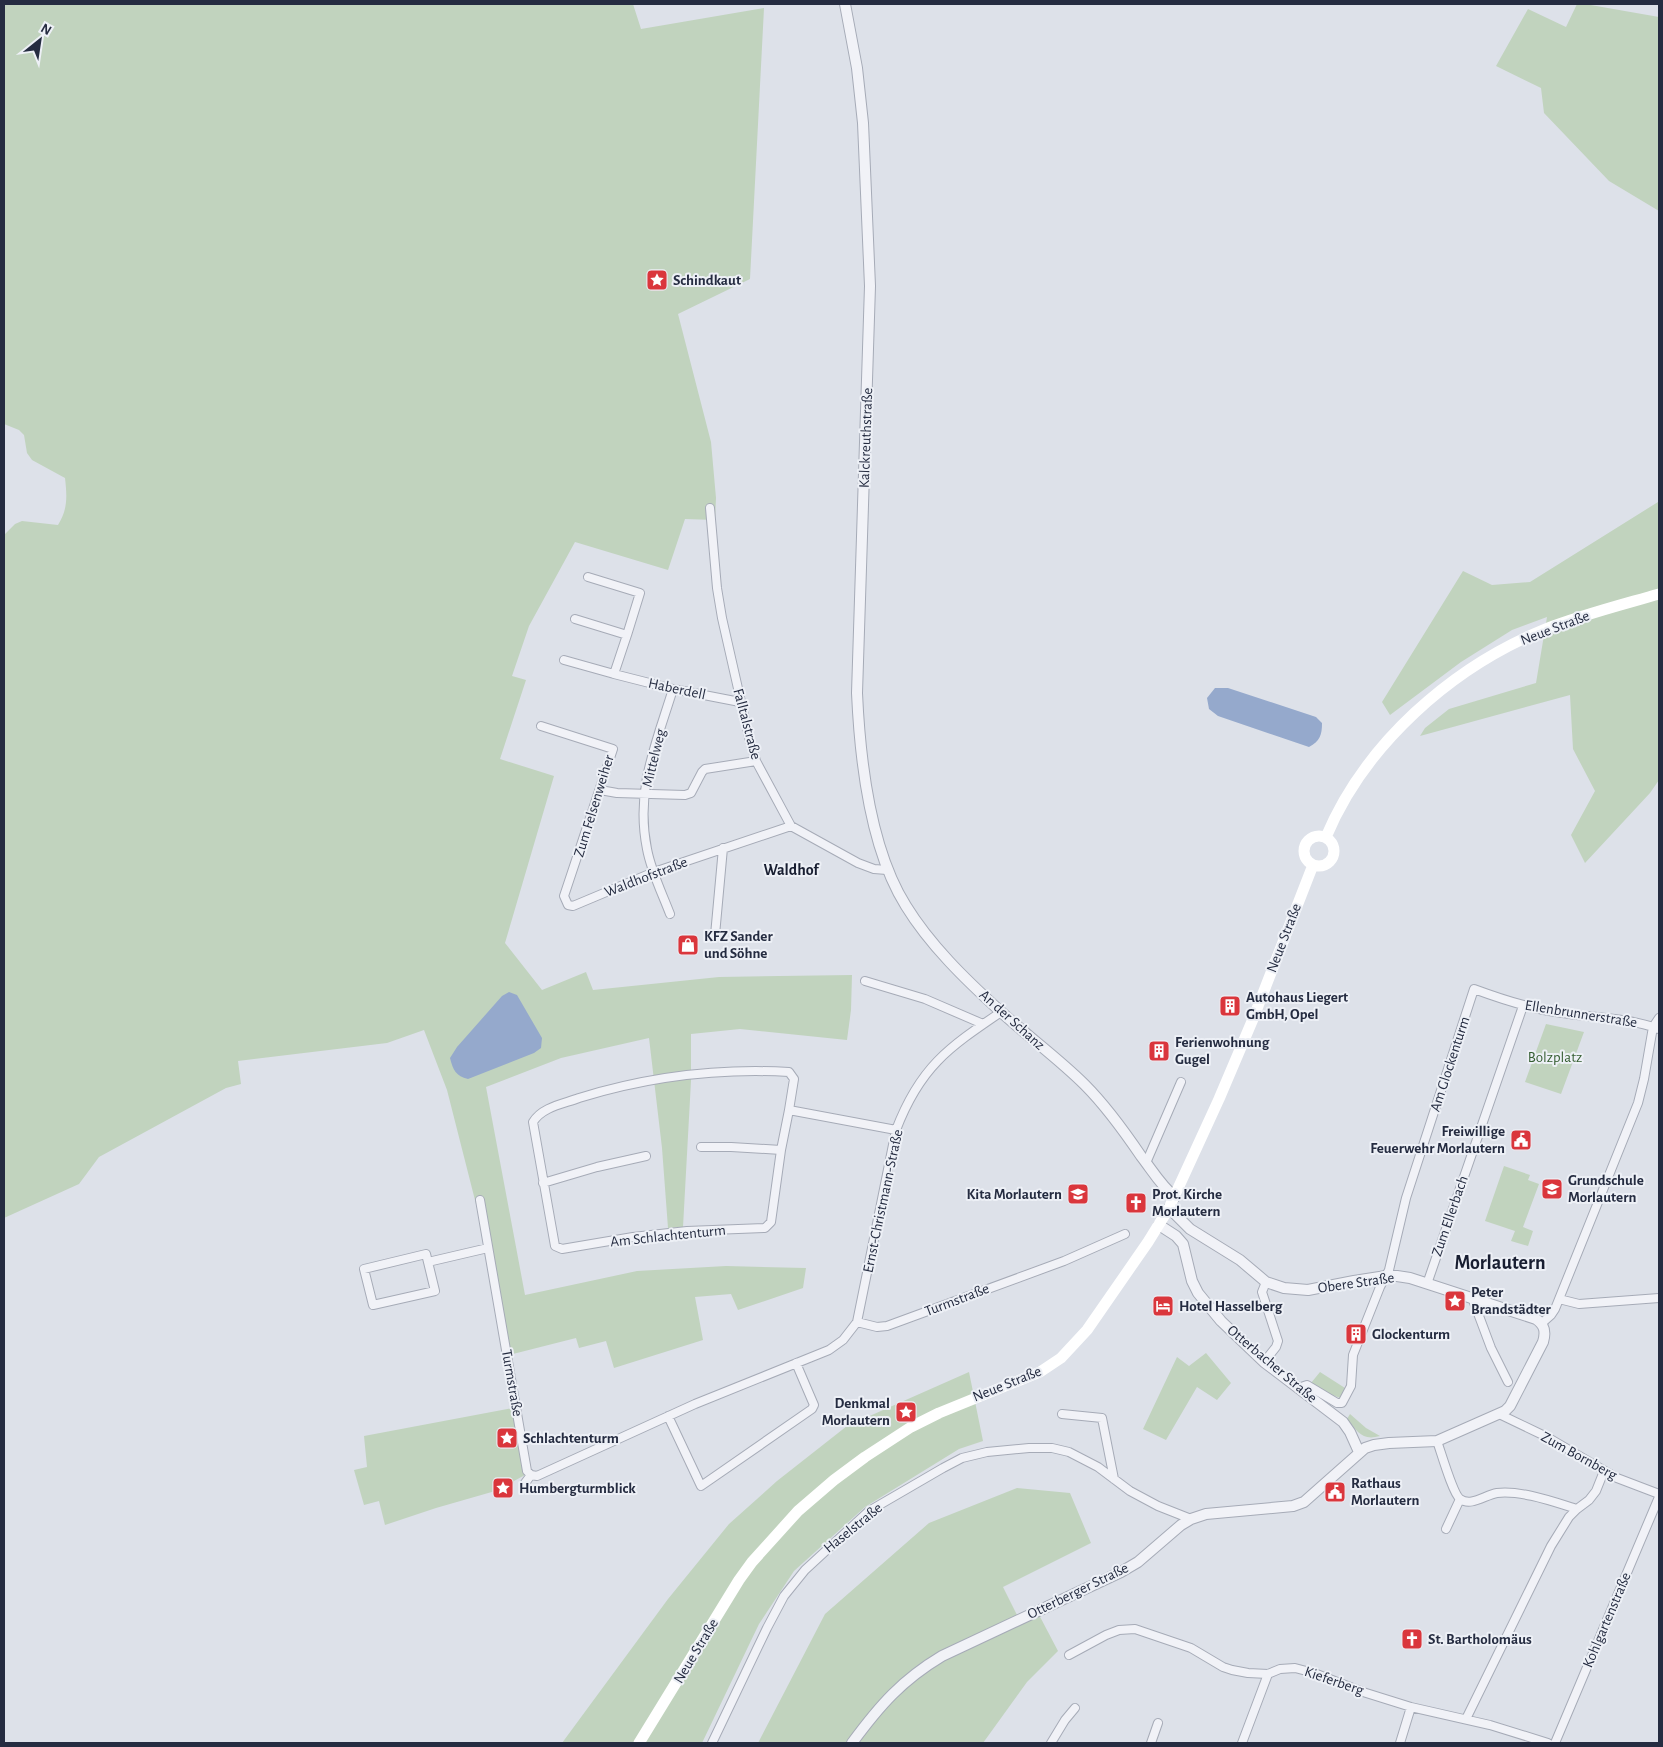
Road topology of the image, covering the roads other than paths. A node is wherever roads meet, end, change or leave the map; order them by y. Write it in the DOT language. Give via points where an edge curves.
graph roads {
  1 [pos="846,4"];
  2 [pos="710,508"];
  3 [pos="588,577"];
  4 [pos="1659,594"];
  5 [pos="575,619"];
  6 [pos="626,635"];
  7 [pos="564,660"];
  8 [pos="614,674"];
  9 [pos="673,689"];
  10 [pos="740,702"];
  11 [pos="541,726"];
  12 [pos="756,761"];
  13 [pos="600,790"];
  14 [pos="645,794"];
  15 [pos="791,826"];
  16 [pos="1326,837"];
  17 [pos="723,848"];
  18 [pos="1313,865"];
  19 [pos="887,870"];
  20 [pos="654,872"];
  21 [pos="568,904"];
  22 [pos="670,914"];
  23 [pos="715,934"];
  24 [pos="865,981"];
  25 [pos="1474,989"];
  26 [pos="1523,1006"];
  27 [pos="1001,1012"];
  28 [pos="1659,1018"];
  29 [pos="983,1024"];
  30 [pos="1656,1028"];
  31 [pos="1180,1082"];
  32 [pos="789,1110"];
  33 [pos="896,1130"];
  34 [pos="701,1147"];
  35 [pos="781,1150"];
  36 [pos="646,1156"];
  37 [pos="1146,1163"];
  38 [pos="543,1184"];
  39 [pos="480,1200"];
  40 [pos="1172,1202"];
  41 [pos="1159,1225"];
  42 [pos="1190,1229"];
  43 [pos="1124,1234"];
  44 [pos="1180,1240"];
  45 [pos="488,1248"];
  46 [pos="428,1262"];
  47 [pos="1386,1276"];
  48 [pos="1266,1282"];
  49 [pos="1427,1284"];
  50 [pos="1659,1298"];
  51 [pos="1559,1299"];
  52 [pos="1474,1300"];
  53 [pos="857,1322"];
  54 [pos="1542,1323"];
  55 [pos="1264,1362"];
  56 [pos="796,1363"];
  57 [pos="1508,1382"];
  58 [pos="1298,1388"];
  59 [pos="1062,1414"];
  60 [pos="1499,1414"];
  61 [pos="668,1416"];
  62 [pos="1438,1441"];
  63 [pos="1359,1452"];
  64 [pos="1604,1471"];
  65 [pos="530,1475"];
  66 [pos="1114,1479"];
  67 [pos="525,1484"];
  68 [pos="1659,1495"];
  69 [pos="1460,1499"];
  70 [pos="1577,1509"];
  71 [pos="1191,1520"];
  72 [pos="1446,1529"];
  73 [pos="1069,1655"];
  74 [pos="1268,1674"];
  75 [pos="1411,1707"];
  76 [pos="1075,1708"];
  77 [pos="1466,1718"];
  78 [pos="1158,1723"];
  79 [pos="640,1743"];
  80 [pos="712,1743"];
  81 [pos="852,1743"];
  82 [pos="1051,1743"];
  83 [pos="1151,1743"];
  84 [pos="1242,1743"];
  85 [pos="1400,1743"];
  86 [pos="1548,1743"];
  87 [pos="1555,1743"];
  1 -- 19 [label="street, Kalckreuthstraße" via="863,122 870,286 858,721 868,792"];
  2 -- 10 [label="street, Falltalstraße" via="717,588"];
  3 -- 6 [label="street" via="640,593"];
  4 -- 16 [label="main road, Neue Straße" via="1542,630 1468,670 1419,709 1390,738 1346,796"];
  5 -- 6 [label="street"];
  6 -- 8 [label="street"];
  7 -- 8 [label="street, Haberdell"];
  8 -- 9 [label="street, Haberdell"];
  9 -- 10 [label="street, Haberdell"];
  9 -- 14 [label="street, Mittelweg" via="646,774"];
  10 -- 12 [label="street, Falltalstraße"];
  11 -- 13 [label="street, Zum Felsenweiher" via="613,749"];
  12 -- 14 [label="street" via="705,770 691,793 685,795"];
  12 -- 15 [label="street, Falltalstraße"];
  13 -- 14 [label="street"];
  13 -- 21 [label="street, Zum Felsenweiher" via="564,896"];
  14 -- 20 [label="street, Mittelweg" via="642,817"];
  15 -- 17 [label="street, Waldhofstraße"];
  15 -- 19 [label="street" via="858,863"];
  16 -- 18 [label="main road" via="1333,844 1333,858 1326,865"];
  16 -- 18 [label="main road" via="1312,837 1305,844 1305,858"];
  17 -- 20 [label="street, Waldhofstraße"];
  17 -- 23 [label="street"];
  18 -- 40 [label="main road, Neue Straße" via="1253,1019"];
  19 -- 27 [label="street, An der Schanz" via="918,922 957,968"];
  20 -- 21 [label="street, Waldhofstraße" via="573,906"];
  20 -- 22 [label="street, Mittelweg"];
  24 -- 29 [label="street" via="925,998"];
  25 -- 26 [label="street, Ellenbrunnerstraße"];
  25 -- 47 [label="street, Am Glockenturm" via="1406,1198"];
  26 -- 30 [label="street, Ellenbrunnerstraße"];
  26 -- 49 [label="street, Zum Ellerbach"];
  27 -- 29 [label="street, Ernst-Christmann-Straße"];
  27 -- 37 [label="street, An der Schanz" via="1085,1084"];
  28 -- 30 [label="street"];
  29 -- 33 [label="street, Ernst-Christmann-Straße" via="954,1045 925,1074"];
  30 -- 51 [label="street" via="1638,1103"];
  31 -- 37 [label="street"];
  32 -- 33 [label="street"];
  32 -- 35 [label="street, Am Schlachtenturm"];
  32 -- 38 [label="street, Am Schlachtenturm" via="794,1079 789,1072 746,1070 663,1077 591,1094 538,1114 533,1122"];
  33 -- 53 [label="street, Ernst-Christmann-Straße"];
  34 -- 35 [label="street"];
  35 -- 38 [label="street, Am Schlachtenturm" via="771,1222 765,1228 687,1231 562,1249 555,1246"];
  36 -- 38 [label="street"];
  37 -- 40 [label="street, An der Schanz"];
  39 -- 45 [label="street, Turmstraße"];
  40 -- 41 [label="main road, Neue Straße"];
  40 -- 42 [label="street, Obere Straße"];
  41 -- 44 [label="street"];
  41 -- 79 [label="main road, Neue Straße" via="1087,1330 1050,1366 911,1427 834,1480 798,1511 739,1580"];
  42 -- 44 [label="street"];
  42 -- 48 [label="street, Obere Straße" via="1240,1260"];
  43 -- 53 [label="street, Turmstraße" via="1064,1261 888,1326"];
  44 -- 55 [label="street, Otterbacher Straße" via="1198,1293 1220,1321"];
  45 -- 46 [label="street"];
  45 -- 65 [label="street, Turmstraße"];
  46 -- 46 [label="street" via="426,1254 364,1268 373,1305 435,1291"];
  47 -- 48 [label="street, Obere Straße" via="1308,1290 1284,1288"];
  47 -- 49 [label="street, Obere Straße"];
  47 -- 58 [label="street, Am Glockenturm" via="1353,1355 1351,1386 1345,1401 1337,1402 1308,1385"];
  48 -- 55 [label="street" via="1262,1292 1278,1341"];
  49 -- 52 [label="street, Obere Straße"];
  50 -- 51 [label="street" via="1579,1304"];
  51 -- 54 [label="street" via="1551,1315"];
  52 -- 54 [label="street, Obere Straße"];
  52 -- 57 [label="street" via="1491,1348"];
  53 -- 56 [label="street" via="843,1340 829,1350"];
  54 -- 60 [label="street, Otterberger Straße" via="1545,1331 1543,1342 1510,1406"];
  55 -- 58 [label="street, Otterbacher Straße"];
  56 -- 61 [label="street"];
  56 -- 61 [label="street" via="814,1405 812,1409 701,1486"];
  58 -- 63 [label="street, Otterbacher Straße" via="1343,1422"];
  59 -- 66 [label="street" via="1102,1418"];
  60 -- 62 [label="street, Otterberger Straße"];
  60 -- 64 [label="street, Zum Bornberg" via="1577,1453"];
  61 -- 65 [label="street" via="536,1476"];
  62 -- 63 [label="street, Otterberger Straße" via="1388,1443"];
  62 -- 69 [label="street"];
  63 -- 71 [label="street, Otterberger Straße" via="1304,1502 1294,1506 1206,1514"];
  64 -- 68 [label="street, Zum Bornberg"];
  64 -- 70 [label="street" via="1596,1491"];
  65 -- 67 [label="street"];
  66 -- 71 [label="street, Haselstraße" via="1130,1491"];
  66 -- 80 [label="street, Haselstraße" via="1082,1458 1052,1448 987,1452 962,1458 869,1511 794,1582 767,1628"];
  68 -- 87 [label="street, Kohlgartenstraße"];
  69 -- 70 [label="street" via="1471,1502 1504,1493 1536,1497"];
  69 -- 72 [label="street"];
  70 -- 77 [label="street" via="1568,1517 1551,1546"];
  71 -- 81 [label="street, Otterberger Straße" via="1121,1572 928,1664 883,1703"];
  73 -- 74 [label="street, Kieferberg" via="1106,1635 1136,1629 1191,1648 1223,1667"];
  74 -- 75 [label="street, Kieferberg" via="1295,1668"];
  74 -- 84 [label="street"];
  75 -- 77 [label="street, Kieferberg"];
  75 -- 85 [label="street"];
  76 -- 82 [label="street"];
  77 -- 86 [label="street, Kieferberg"];
  78 -- 83 [label="street"];
}
